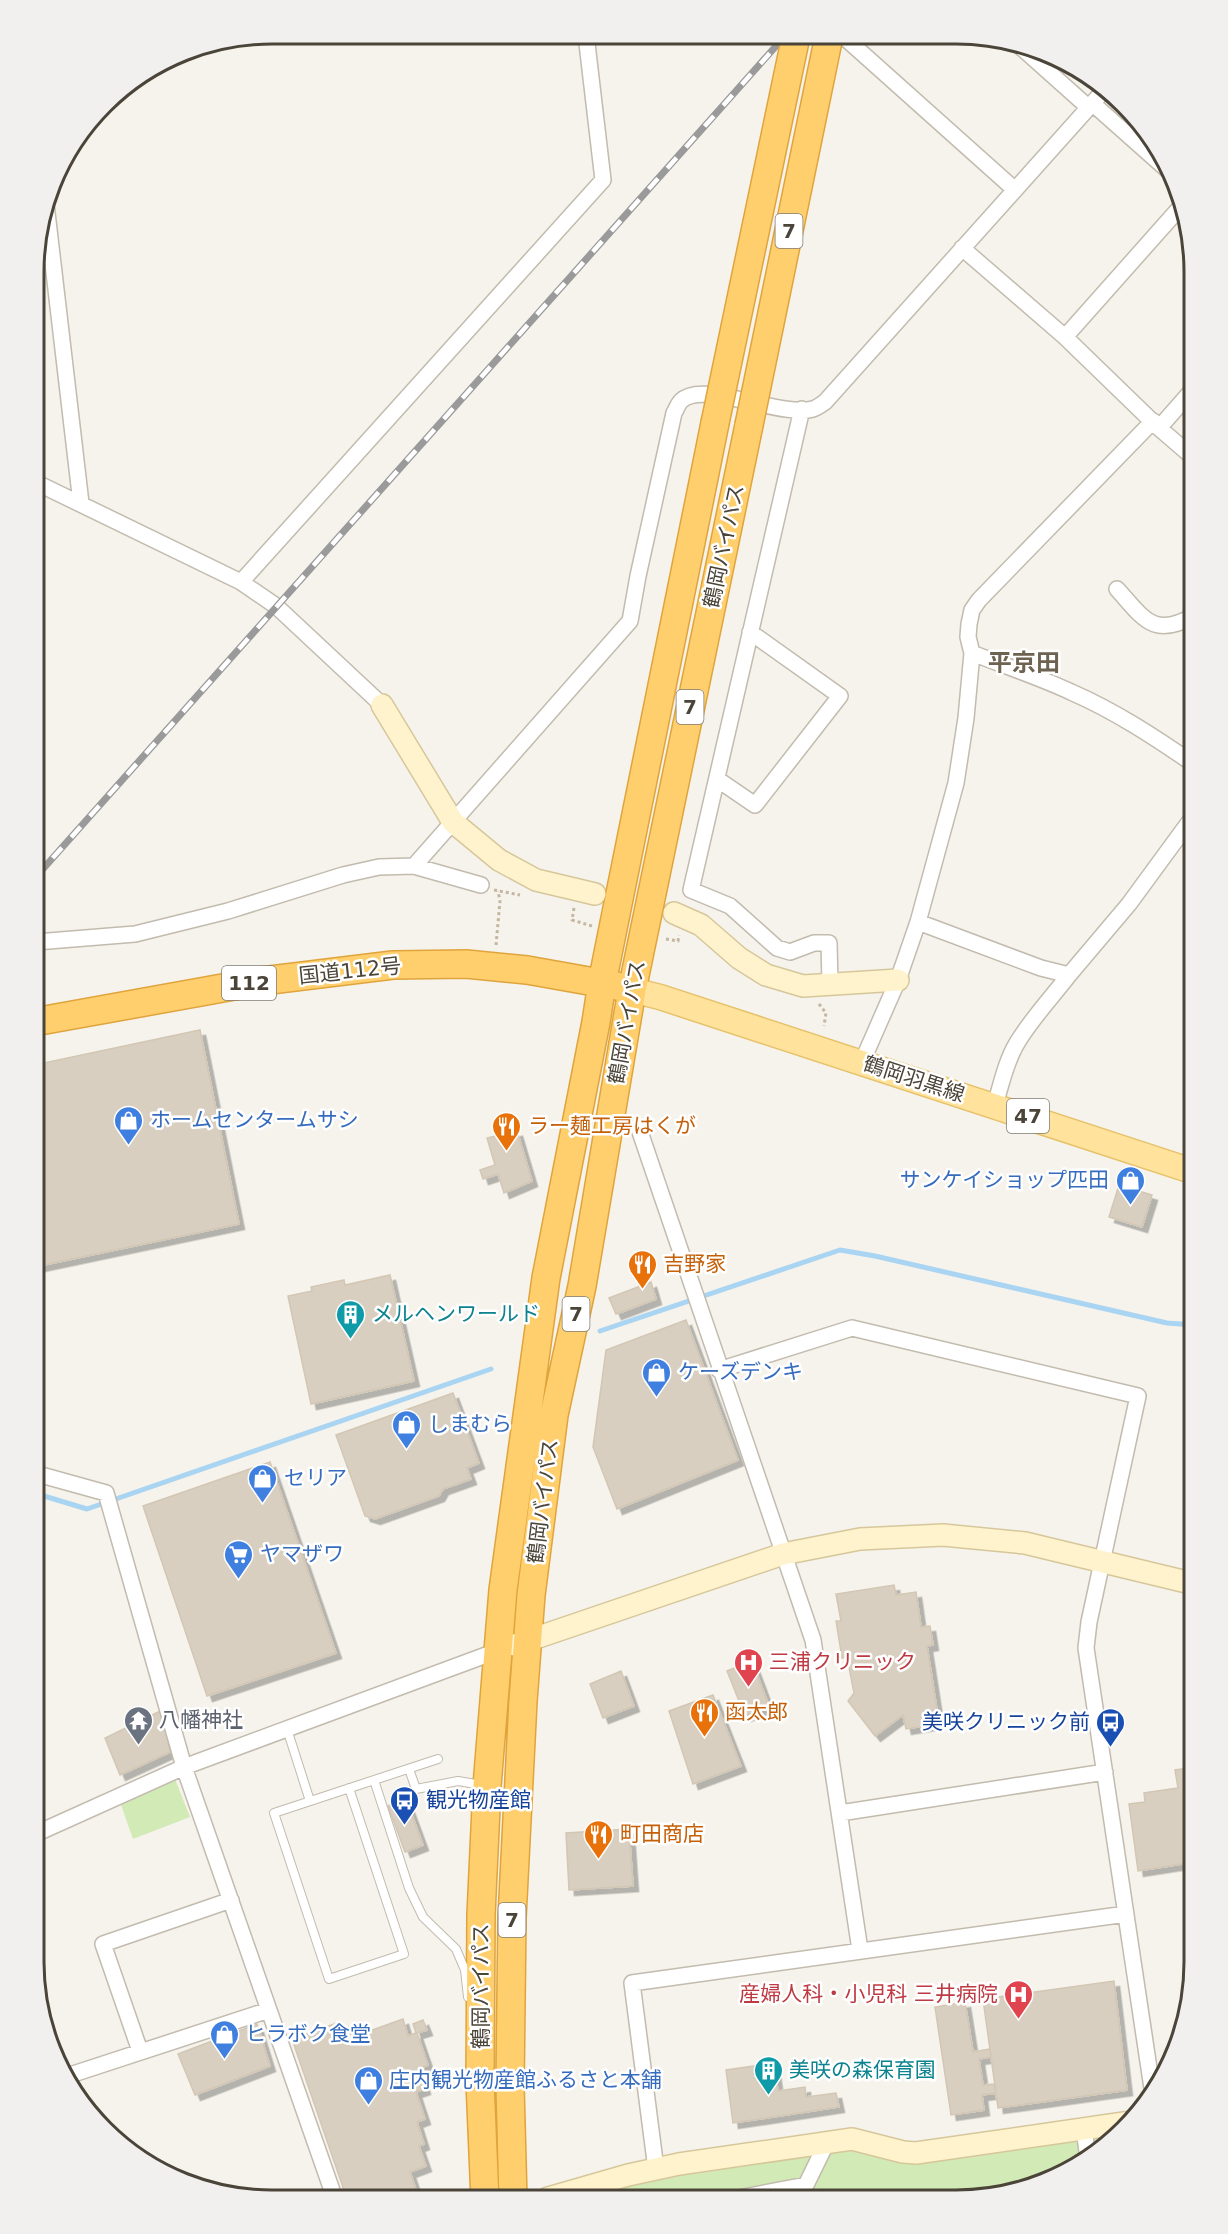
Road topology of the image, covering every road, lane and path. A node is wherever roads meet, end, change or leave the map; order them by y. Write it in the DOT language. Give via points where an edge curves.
graph roads {
  1 [pos="587,44"];
  2 [pos="794,44"];
  3 [pos="827,44"];
  4 [pos="852,44"];
  5 [pos="1033,57"];
  6 [pos="1100,95"];
  7 [pos="1090,105"];
  8 [pos="1155,160"];
  9 [pos="1014,189"];
  10 [pos="1176,211"];
  11 [pos="48,225"];
  12 [pos="962,248"];
  13 [pos="1065,337"];
  14 [pos="1184,398"];
  15 [pos="802,410"];
  16 [pos="1156,425"];
  17 [pos="1184,449"];
  18 [pos="44,486"];
  19 [pos="81,503"];
  20 [pos="241,582"];
  21 [pos="1117,589"];
  22 [pos="1184,620"];
  23 [pos="750,632"];
  24 [pos="972,652"];
  25 [pos="382,705"];
  26 [pos="1184,757"];
  27 [pos="717,779"];
  28 [pos="453,822"];
  29 [pos="1184,829"];
  30 [pos="414,866"];
  31 [pos="481,885"];
  32 [pos="498,891"];
  33 [pos="595,894"];
  34 [pos="575,906"];
  35 [pos="918,921"];
  36 [pos="677,922"];
  37 [pos="593,926"];
  38 [pos="661,939"];
  39 [pos="44,941"];
  40 [pos="496,945"];
  41 [pos="1070,975"];
  42 [pos="898,980"];
  43 [pos="602,983"];
  44 [pos="830,983"];
  45 [pos="632,990"];
  46 [pos="44,1020"];
  47 [pos="862,1062"];
  48 [pos="995,1105"];
  49 [pos="638,1126"];
  50 [pos="1184,1168"];
  51 [pos="719,1370"];
  52 [pos="44,1476"];
  53 [pos="783,1554"];
  54 [pos="1103,1562"];
  55 [pos="1184,1581"];
  56 [pos="527,1640"];
  57 [pos="497,1651"];
  58 [pos="287,1729"];
  59 [pos="438,1759"];
  60 [pos="184,1767"];
  61 [pos="409,1769"];
  62 [pos="1105,1772"];
  63 [pos="374,1780"];
  64 [pos="487,1786"];
  65 [pos="349,1788"];
  66 [pos="310,1801"];
  67 [pos="840,1813"];
  68 [pos="44,1830"];
  69 [pos="231,1900"];
  70 [pos="1126,1914"];
  71 [pos="860,1950"];
  72 [pos="269,2010"];
  73 [pos="470,2011"];
  74 [pos="472,2023"];
  75 [pos="140,2051"];
  76 [pos="72,2073"];
  77 [pos="480,2082"];
  78 [pos="1150,2082"];
  79 [pos="1118,2124"];
  80 [pos="1084,2129"];
  81 [pos="826,2144"];
  82 [pos="1087,2149"];
  83 [pos="656,2169"];
  84 [pos="332,2190"];
  85 [pos="485,2190"];
  86 [pos="513,2190"];
  87 [pos="576,2190"];
  88 [pos="780,2190"];
  1 -- 20 [label="street" via="603,180"];
  2 -- 43 [label="highway, 鶴岡バイパス / 7, bridge"];
  3 -- 45 [label="highway, 鶴岡バイパス / 7, bridge"];
  4 -- 9 [label="street"];
  5 -- 7 [label="street"];
  6 -- 7 [label="street"];
  7 -- 8 [label="street"];
  7 -- 9 [label="street"];
  9 -- 12 [label="street"];
  10 -- 13 [label="street"];
  11 -- 19 [label="street"];
  12 -- 13 [label="street"];
  12 -- 15 [label="street" via="830,397 814,409"];
  13 -- 16 [label="street"];
  14 -- 16 [label="street"];
  15 -- 23 [label="street"];
  15 -- 28 [label="street" via="784,410 709,394 681,400 674,413 630,621"];
  16 -- 17 [label="street"];
  16 -- 24 [label="street" via="979,600 969,624"];
  18 -- 19 [label="street"];
  19 -- 20 [label="street"];
  20 -- 25 [label="street" via="276,606"];
  21 -- 22 [label="street" via="1141,616 1161,627"];
  23 -- 27 [label="street"];
  23 -- 27 [label="street" via="840,696 755,805"];
  24 -- 26 [label="street" via="1104,708"];
  24 -- 35 [label="street" via="956,783"];
  25 -- 28 [label="street"];
  27 -- 44 [label="street" via="691,890 730,906 777,948 790,952 814,943 830,943"];
  28 -- 30 [label="street"];
  28 -- 33 [label="street" via="499,860 536,880"];
  29 -- 41 [label="street"];
  30 -- 31 [label="street"];
  30 -- 39 [label="street" via="379,867 343,875 228,911 135,934"];
  32 -- 40 [label="path"];
  34 -- 37 [label="path" via="572,920"];
  35 -- 41 [label="street" via="1041,968"];
  35 -- 42 [label="street"];
  36 -- 38 [label="path" via="678,941"];
  36 -- 44 [label="street" via="701,925 765,975 803,986"];
  41 -- 48 [label="street" via="1016,1045"];
  42 -- 44 [label="street"];
  42 -- 47 [label="street"];
  43 -- 45 [label="highway, 国道112号 / 112"];
  43 -- 46 [label="highway, 国道112号 / 112" via="466,964 393,965 262,981"];
  43 -- 57 [label="highway, 鶴岡バイパス / 7" via="546,1278"];
  45 -- 47 [label="main road, 鶴岡羽黒線 / 47"];
  45 -- 56 [label="highway, 鶴岡バイパス / 7" via="582,1286 554,1415"];
  47 -- 48 [label="main road, 鶴岡羽黒線 / 47"];
  48 -- 50 [label="main road, 鶴岡羽黒線 / 47"];
  49 -- 51 [label="street"];
  51 -- 53 [label="street"];
  51 -- 54 [label="street" via="852,1328 1138,1396"];
  52 -- 60 [label="street" via="106,1494"];
  53 -- 54 [label="street" via="860,1539 943,1535 1025,1543"];
  53 -- 56 [label="street"];
  53 -- 67 [label="street" via="813,1640"];
  54 -- 55 [label="street"];
  54 -- 62 [label="street" via="1086,1648"];
  56 -- 57 [label="street"];
  56 -- 86 [label="highway, 鶴岡バイパス / 7" via="512,1918"];
  57 -- 58 [label="street"];
  57 -- 64 [label="highway, 鶴岡バイパス / 7"];
  58 -- 60 [label="street"];
  58 -- 66 [label="lane"];
  59 -- 61 [label="lane"];
  60 -- 68 [label="street"];
  60 -- 69 [label="street"];
  61 -- 63 [label="lane"];
  61 -- 64 [label="lane" via="416,1789 458,1780"];
  62 -- 67 [label="street"];
  62 -- 70 [label="street"];
  63 -- 65 [label="lane"];
  63 -- 73 [label="lane" via="423,1917 450,1941 461,1959"];
  64 -- 77 [label="highway, 鶴岡バイパス / 7"];
  65 -- 66 [label="lane"];
  65 -- 66 [label="lane" via="404,1954 329,1979 274,1813"];
  67 -- 71 [label="street"];
  69 -- 72 [label="street"];
  69 -- 75 [label="street" via="104,1944"];
  70 -- 71 [label="street"];
  70 -- 78 [label="street"];
  71 -- 83 [label="street" via="632,1983"];
  72 -- 75 [label="street"];
  72 -- 84 [label="street"];
  74 -- 77 [label="lane"];
  75 -- 76 [label="street"];
  77 -- 85 [label="highway, 鶴岡バイパス / 7"];
  79 -- 80 [label="street"];
  80 -- 81 [label="street" via="916,2153 852,2139"];
  80 -- 82 [label="street"];
  81 -- 83 [label="street"];
  81 -- 88 [label="street" via="806,2185"];
  83 -- 87 [label="street"];
}
